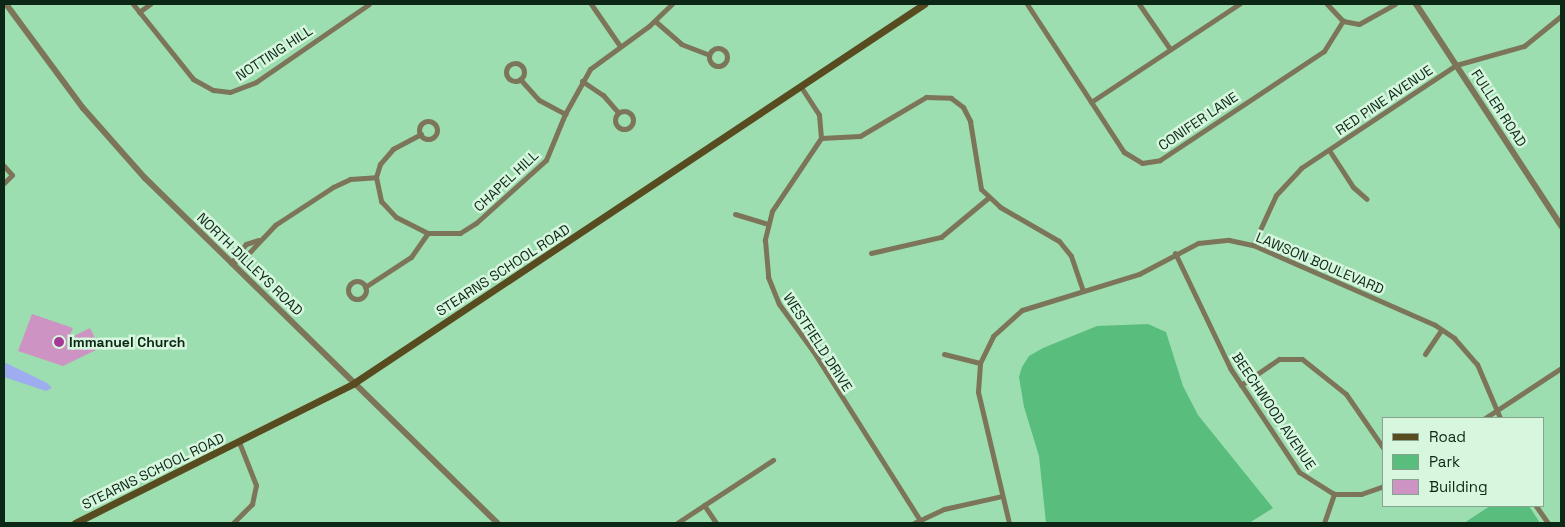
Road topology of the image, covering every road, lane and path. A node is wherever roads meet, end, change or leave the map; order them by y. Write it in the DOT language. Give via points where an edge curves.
graph roads {
  1 [pos="6,4"];
  2 [pos="132,4"];
  3 [pos="150,4"];
  4 [pos="369,4"];
  5 [pos="591,4"];
  6 [pos="672,4"];
  7 [pos="924,4"];
  8 [pos="1027,4"];
  9 [pos="1139,4"];
  10 [pos="1239,4"];
  11 [pos="1327,4"];
  12 [pos="1395,4"];
  13 [pos="1416,4"];
  14 [pos="139,12"];
  15 [pos="1561,16"];
  16 [pos="656,21"];
  17 [pos="1343,21"];
  18 [pos="620,46"];
  19 [pos="1170,49"];
  20 [pos="709,54"];
  21 [pos="1456,65"];
  22 [pos="520,80"];
  23 [pos="582,81"];
  24 [pos="801,87"];
  25 [pos="1091,102"];
  26 [pos="618,112"];
  27 [pos="565,114"];
  28 [pos="421,134"];
  29 [pos="821,138"];
  30 [pos="1329,150"];
  31 [pos="4,166"];
  32 [pos="376,177"];
  33 [pos="4,183"];
  34 [pos="988,198"];
  35 [pos="1367,199"];
  36 [pos="735,214"];
  37 [pos="768,224"];
  38 [pos="1561,226"];
  39 [pos="428,233"];
  40 [pos="1253,245"];
  41 [pos="871,253"];
  42 [pos="1175,253"];
  43 [pos="231,263"];
  44 [pos="365,287"];
  45 [pos="1083,291"];
  46 [pos="1441,330"];
  47 [pos="944,354"];
  48 [pos="1426,354"];
  49 [pos="980,363"];
  50 [pos="1561,368"];
  51 [pos="354,383"];
  52 [pos="1241,385"];
  53 [pos="1499,408"];
  54 [pos="1486,417"];
  55 [pos="1500,417"];
  56 [pos="239,442"];
  57 [pos="1382,446"];
  58 [pos="773,460"];
  59 [pos="1382,487"];
  60 [pos="1334,494"];
  61 [pos="1002,496"];
  62 [pos="704,505"];
  63 [pos="1537,507"];
  64 [pos="920,520"];
  65 [pos="75,523"];
  66 [pos="233,523"];
  67 [pos="497,523"];
  68 [pos="677,523"];
  69 [pos="716,523"];
  70 [pos="914,523"];
  71 [pos="1009,523"];
  72 [pos="1324,523"];
  73 [pos="1548,523"];
  1 -- 43 [label="street, NORTH DILLEYS ROAD" via="112,142"];
  2 -- 14 [label="street, NOTTING HILL"];
  3 -- 14 [label="street"];
  4 -- 14 [label="street, NOTTING HILL" via="256,82 230,92 213,90 193,79"];
  5 -- 18 [label="street"];
  6 -- 16 [label="street, CHAPEL HILL"];
  7 -- 24 [label="main road, STEARNS SCHOOL ROAD"];
  8 -- 25 [label="street, CONIFER LANE"];
  9 -- 19 [label="street"];
  10 -- 19 [label="street"];
  11 -- 17 [label="street"];
  12 -- 17 [label="street" via="1368,22"];
  13 -- 21 [label="street, FULLER ROAD"];
  15 -- 21 [label="street, RED PINE AVENUE" via="1524,46"];
  16 -- 18 [label="street, CHAPEL HILL"];
  16 -- 20 [label="street" via="681,44"];
  17 -- 25 [label="street, CONIFER LANE" via="1324,51 1153,162 1142,163 1128,156"];
  18 -- 23 [label="street, CHAPEL HILL" via="596,64"];
  19 -- 25 [label="street"];
  21 -- 30 [label="street, RED PINE AVENUE"];
  21 -- 38 [label="street, FULLER ROAD"];
  22 -- 27 [label="street" via="538,100"];
  23 -- 26 [label="street" via="603,95"];
  23 -- 27 [label="street, CHAPEL HILL"];
  24 -- 29 [label="street" via="819,115"];
  24 -- 51 [label="main road, STEARNS SCHOOL ROAD"];
  27 -- 39 [label="street, CHAPEL HILL" via="546,160 476,223 455,234"];
  28 -- 32 [label="street" via="388,153"];
  29 -- 34 [label="street" via="860,136 926,97 947,97 967,114 976,178"];
  29 -- 37 [label="street, WESTFIELD DRIVE" via="817,149 783,191"];
  30 -- 35 [label="street" via="1353,187"];
  30 -- 40 [label="street, RED PINE AVENUE" via="1287,180 1276,195"];
  31 -- 33 [label="street" via="12,175"];
  32 -- 39 [label="street, CHAPEL HILL" via="387,210"];
  32 -- 43 [label="street" via="350,179 333,186 258,240 246,244"];
  34 -- 41 [label="street" via="941,238"];
  34 -- 45 [label="street" via="1059,241 1071,256"];
  36 -- 37 [label="street"];
  37 -- 64 [label="street, WESTFIELD DRIVE" via="766,266 779,304 813,351"];
  39 -- 44 [label="street" via="411,257"];
  40 -- 42 [label="street, LAWSON BOULEVARD" via="1215,240"];
  40 -- 46 [label="street, LAWSON BOULEVARD"];
  42 -- 45 [label="street, LAWSON BOULEVARD" via="1139,274"];
  42 -- 52 [label="street, BEECHWOOD AVENUE"];
  43 -- 51 [label="street, NORTH DILLEYS ROAD"];
  45 -- 49 [label="street, LAWSON BOULEVARD" via="1032,305 1008,319 992,336"];
  46 -- 48 [label="street"];
  46 -- 53 [label="street, LAWSON BOULEVARD" via="1477,364"];
  47 -- 49 [label="street"];
  49 -- 61 [label="street, LAWSON BOULEVARD" via="980,402"];
  50 -- 53 [label="street"];
  51 -- 56 [label="main road, STEARNS SCHOOL ROAD"];
  51 -- 67 [label="street, NORTH DILLEYS ROAD"];
  52 -- 57 [label="street" via="1279,359 1302,359 1346,394"];
  52 -- 60 [label="street, BEECHWOOD AVENUE" via="1299,472"];
  53 -- 54 [label="street"];
  53 -- 55 [label="street, LAWSON BOULEVARD"];
  56 -- 65 [label="main road, STEARNS SCHOOL ROAD"];
  56 -- 66 [label="street" via="256,485 252,504"];
  58 -- 62 [label="street"];
  59 -- 60 [label="street" via="1361,494"];
  60 -- 72 [label="street"];
  61 -- 64 [label="street" via="944,509"];
  61 -- 71 [label="street, LAWSON BOULEVARD"];
  62 -- 68 [label="street"];
  62 -- 69 [label="street"];
  63 -- 73 [label="street"];
  64 -- 70 [label="street"];
}
